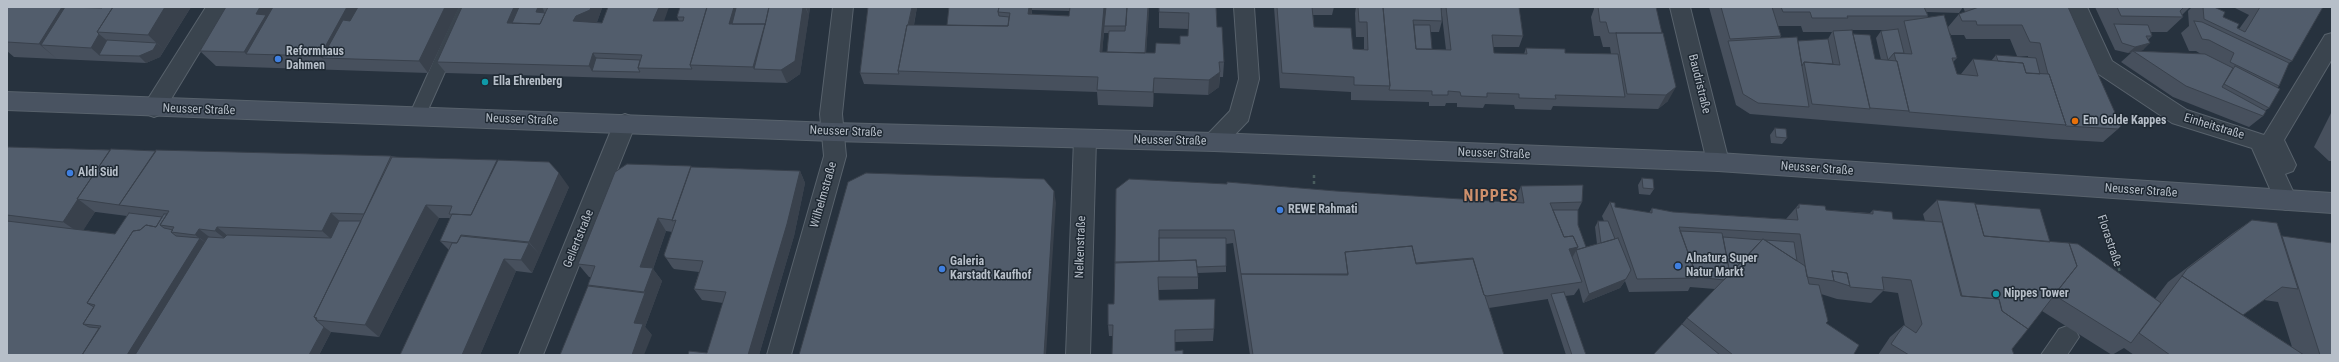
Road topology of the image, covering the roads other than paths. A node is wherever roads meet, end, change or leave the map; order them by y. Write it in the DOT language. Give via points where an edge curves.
graph roads {
  1 [pos="217,7"];
  2 [pos="466,7"];
  3 [pos="843,7"];
  4 [pos="1244,7"];
  5 [pos="1680,7"];
  6 [pos="2077,7"];
  7 [pos="2332,41"];
  8 [pos="7,101"];
  9 [pos="154,108"];
  10 [pos="417,116"];
  11 [pos="626,124"];
  12 [pos="833,132"];
  13 [pos="1085,139"];
  14 [pos="2267,140"];
  15 [pos="1214,142"];
  16 [pos="1718,162"];
  17 [pos="2294,200"];
  18 [pos="2332,203"];
  19 [pos="531,355"];
  20 [pos="779,355"];
  21 [pos="1078,355"];
  1 -- 9 [label="street"];
  2 -- 10 [label="lane"];
  3 -- 12 [label="street, Wilhelmstraße" via="831,114"];
  4 -- 15 [label="street" via="1249,79 1240,116"];
  5 -- 16 [label="street, Baudristraße"];
  6 -- 14 [label="street, Einheitstraße" via="2104,66 2180,117"];
  7 -- 14 [label="street"];
  8 -- 9 [label="main road, Neusser Straße"];
  9 -- 10 [label="main road, Neusser Straße"];
  10 -- 11 [label="main road, Neusser Straße"];
  11 -- 12 [label="main road, Neusser Straße"];
  11 -- 19 [label="street, Gellertstraße"];
  12 -- 13 [label="main road, Neusser Straße"];
  12 -- 20 [label="street, Wilhelmstraße" via="835,156"];
  13 -- 15 [label="main road, Neusser Straße"];
  13 -- 21 [label="street, Nelkenstraße"];
  14 -- 17 [label="street"];
  15 -- 16 [label="main road, Neusser Straße" via="1412,152"];
  16 -- 17 [label="main road, Neusser Straße"];
  17 -- 18 [label="main road, Neusser Straße"];
}
